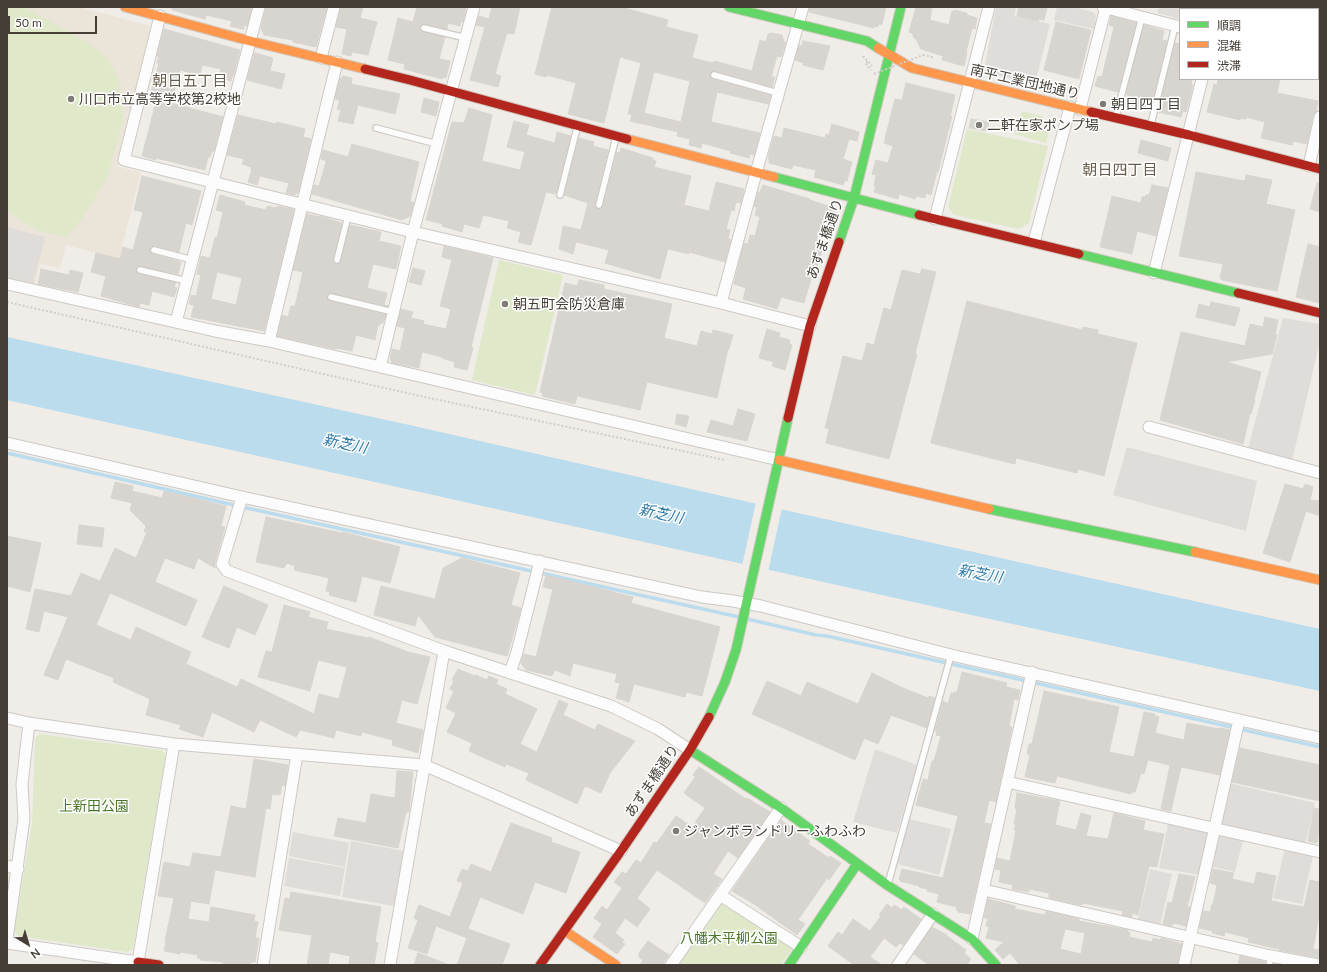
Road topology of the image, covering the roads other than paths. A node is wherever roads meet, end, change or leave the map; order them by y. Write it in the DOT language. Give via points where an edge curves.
graph roads {
  1 [pos="125,7"];
  2 [pos="259,7"];
  3 [pos="334,7"];
  4 [pos="474,7"];
  5 [pos="729,7"];
  6 [pos="803,7"];
  7 [pos="901,7"];
  8 [pos="989,7"];
  9 [pos="1105,7"];
  10 [pos="160,16"];
  11 [pos="1142,17"];
  12 [pos="799,24"];
  13 [pos="1177,27"];
  14 [pos="424,28"];
  15 [pos="466,38"];
  16 [pos="250,41"];
  17 [pos="889,55"];
  18 [pos="321,58"];
  19 [pos="337,62"];
  20 [pos="714,75"];
  21 [pos="1202,80"];
  22 [pos="970,83"];
  23 [pos="451,92"];
  24 [pos="778,93"];
  25 [pos="1075,108"];
  26 [pos="1320,117"];
  27 [pos="1115,118"];
  28 [pos="577,126"];
  29 [pos="1150,126"];
  30 [pos="376,128"];
  31 [pos="1189,135"];
  32 [pos="616,136"];
  33 [pos="437,144"];
  34 [pos="1315,167"];
  35 [pos="756,173"];
  36 [pos="214,182"];
  37 [pos="560,195"];
  38 [pos="854,198"];
  39 [pos="302,204"];
  40 [pos="599,205"];
  41 [pos="348,216"];
  42 [pos="935,220"];
  43 [pos="413,232"];
  44 [pos="1034,242"];
  45 [pos="154,250"];
  46 [pos="193,260"];
  47 [pos="337,260"];
  48 [pos="140,270"];
  49 [pos="1154,273"];
  50 [pos="187,281"];
  51 [pos="7,284"];
  52 [pos="331,297"];
  53 [pos="721,303"];
  54 [pos="393,312"];
  55 [pos="1320,313"];
  56 [pos="176,322"];
  57 [pos="810,326"];
  58 [pos="269,341"];
  59 [pos="380,367"];
  60 [pos="1149,427"];
  61 [pos="7,443"];
  62 [pos="779,460"];
  63 [pos="1320,473"];
  64 [pos="242,497"];
  65 [pos="540,561"];
  66 [pos="1320,580"];
  67 [pos="748,598"];
  68 [pos="444,651"];
  69 [pos="951,655"];
  70 [pos="1032,672"];
  71 [pos="510,673"];
  72 [pos="7,718"];
  73 [pos="1239,720"];
  74 [pos="29,723"];
  75 [pos="1320,738"];
  76 [pos="174,744"];
  77 [pos="690,750"];
  78 [pos="297,754"];
  79 [pos="424,765"];
  80 [pos="1007,782"];
  81 [pos="781,808"];
  82 [pos="1214,829"];
  83 [pos="621,851"];
  84 [pos="1320,852"];
  85 [pos="857,864"];
  86 [pos="12,868"];
  87 [pos="887,886"];
  88 [pos="984,890"];
  89 [pos="720,895"];
  90 [pos="933,914"];
  91 [pos="565,931"];
  92 [pos="1189,937"];
  93 [pos="7,939"];
  94 [pos="972,940"];
  95 [pos="7,943"];
  96 [pos="801,947"];
  97 [pos="1270,960"];
  98 [pos="138,962"];
  99 [pos="1312,964"];
  100 [pos="159,965"];
  101 [pos="263,965"];
  102 [pos="390,965"];
  103 [pos="540,965"];
  104 [pos="616,965"];
  105 [pos="671,965"];
  106 [pos="789,965"];
  107 [pos="898,965"];
  108 [pos="996,965"];
  109 [pos="1184,965"];
  1 -- 10 [label="street"];
  2 -- 16 [label="street"];
  3 -- 18 [label="street"];
  4 -- 15 [label="street"];
  5 -- 12 [label="street, 南平工業団地通り"];
  6 -- 12 [label="street"];
  7 -- 17 [label="street, あずま橋通り"];
  8 -- 22 [label="street"];
  9 -- 11 [label="street"];
  9 -- 25 [label="street"];
  10 -- 16 [label="street"];
  10 -- 36 [label="street" via="124,160"];
  11 -- 13 [label="street"];
  11 -- 27 [label="lane"];
  12 -- 17 [label="street, 南平工業団地通り" via="867,41"];
  12 -- 24 [label="street"];
  13 -- 29 [label="lane"];
  14 -- 15 [label="lane"];
  15 -- 23 [label="street"];
  16 -- 18 [label="street"];
  16 -- 36 [label="street"];
  17 -- 22 [label="street, 南平工業団地通り" via="912,68"];
  17 -- 38 [label="street, あずま橋通り"];
  18 -- 19 [label="street"];
  19 -- 23 [label="street"];
  19 -- 39 [label="street"];
  20 -- 24 [label="lane"];
  21 -- 31 [label="street"];
  22 -- 25 [label="street, 南平工業団地通り"];
  22 -- 42 [label="street"];
  23 -- 28 [label="street"];
  23 -- 33 [label="street"];
  24 -- 35 [label="street"];
  25 -- 27 [label="street, 南平工業団地通り"];
  25 -- 44 [label="street"];
  26 -- 34 [label="street"];
  27 -- 29 [label="street, 南平工業団地通り"];
  28 -- 32 [label="street"];
  28 -- 37 [label="lane"];
  29 -- 31 [label="street, 南平工業団地通り"];
  30 -- 33 [label="lane"];
  31 -- 34 [label="street, 南平工業団地通り"];
  31 -- 49 [label="street"];
  32 -- 35 [label="street"];
  32 -- 40 [label="lane"];
  33 -- 43 [label="street"];
  35 -- 38 [label="street"];
  35 -- 53 [label="street"];
  36 -- 39 [label="street"];
  36 -- 46 [label="street"];
  38 -- 42 [label="street"];
  38 -- 57 [label="street, あずま橋通り"];
  39 -- 41 [label="street"];
  39 -- 58 [label="street"];
  41 -- 43 [label="street"];
  41 -- 47 [label="lane"];
  42 -- 44 [label="street"];
  43 -- 53 [label="street"];
  43 -- 54 [label="street"];
  44 -- 49 [label="street"];
  45 -- 46 [label="lane"];
  46 -- 50 [label="street"];
  48 -- 50 [label="lane"];
  49 -- 55 [label="street"];
  50 -- 56 [label="street"];
  51 -- 56 [label="street"];
  52 -- 54 [label="lane"];
  53 -- 57 [label="street"];
  54 -- 59 [label="street"];
  56 -- 58 [label="street"];
  57 -- 62 [label="street, あずま橋通り"];
  58 -- 59 [label="street"];
  59 -- 62 [label="street"];
  60 -- 63 [label="street"];
  61 -- 64 [label="street"];
  62 -- 66 [label="street" via="1024,517"];
  62 -- 67 [label="street, あずま橋通り"];
  64 -- 65 [label="street"];
  64 -- 68 [label="street" via="222,564 227,572"];
  65 -- 67 [label="street" via="702,597"];
  65 -- 71 [label="street"];
  67 -- 69 [label="street"];
  67 -- 77 [label="street, あずま橋通り" via="736,650 725,682"];
  68 -- 71 [label="street"];
  68 -- 79 [label="street"];
  69 -- 70 [label="street"];
  69 -- 87 [label="lane"];
  70 -- 73 [label="street"];
  70 -- 80 [label="street"];
  71 -- 77 [label="street" via="611,706"];
  72 -- 74 [label="street"];
  73 -- 75 [label="street"];
  73 -- 82 [label="street"];
  74 -- 76 [label="street"];
  74 -- 86 [label="street" via="22,784 24,819"];
  76 -- 78 [label="street"];
  76 -- 98 [label="street"];
  77 -- 81 [label="street"];
  77 -- 83 [label="street, あずま橋通り"];
  78 -- 79 [label="street"];
  78 -- 101 [label="street"];
  79 -- 83 [label="street"];
  79 -- 102 [label="street"];
  80 -- 82 [label="street"];
  80 -- 88 [label="street"];
  81 -- 85 [label="street"];
  81 -- 89 [label="street"];
  82 -- 84 [label="street"];
  82 -- 92 [label="street"];
  83 -- 91 [label="street, あずま橋通り"];
  85 -- 87 [label="street"];
  85 -- 96 [label="street"];
  86 -- 93 [label="street"];
  87 -- 90 [label="street"];
  88 -- 92 [label="street"];
  88 -- 94 [label="street"];
  89 -- 96 [label="street"];
  89 -- 105 [label="street"];
  90 -- 94 [label="street"];
  90 -- 107 [label="street"];
  91 -- 103 [label="street, あずま橋通り"];
  91 -- 104 [label="street"];
  92 -- 97 [label="street"];
  92 -- 109 [label="street"];
  94 -- 108 [label="street"];
  95 -- 98 [label="street"];
  96 -- 106 [label="street"];
  97 -- 99 [label="street"];
  98 -- 100 [label="street"];
}
